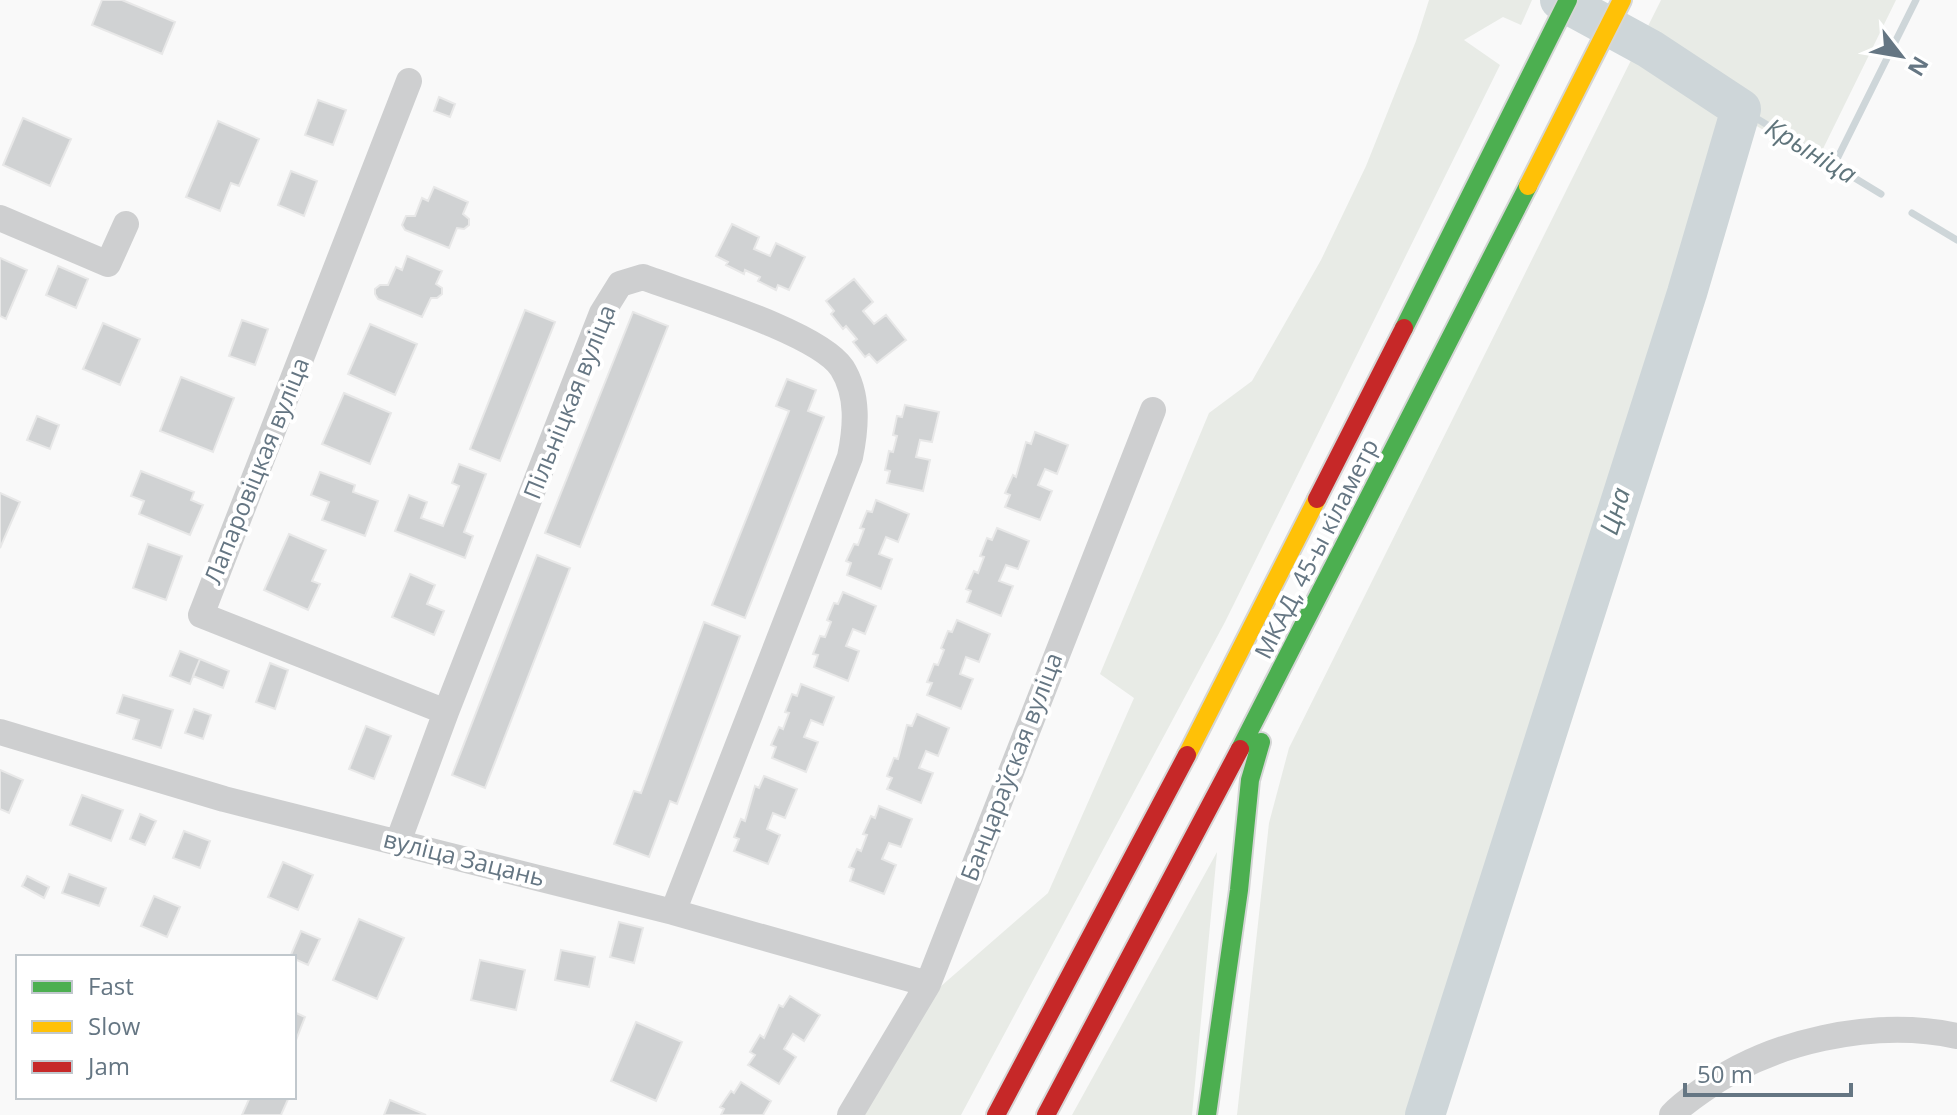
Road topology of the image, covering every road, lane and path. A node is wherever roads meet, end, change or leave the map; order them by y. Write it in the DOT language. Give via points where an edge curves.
graph roads {
  1 [pos="1568,0"];
  2 [pos="1622,0"];
  3 [pos="409,81"];
  4 [pos="0,218"];
  5 [pos="126,224"];
  6 [pos="1153,410"];
  7 [pos="1282,670"];
  8 [pos="446,712"];
  9 [pos="0,732"];
  10 [pos="398,842"];
  11 [pos="673,912"];
  12 [pos="928,984"];
  13 [pos="1957,1036"];
  14 [pos="850,1115"];
  15 [pos="996,1115"];
  16 [pos="1046,1115"];
  17 [pos="1207,1115"];
  18 [pos="1672,1115"];
  1 -- 15 [label="highway, МКАД, 45-ы кіламетр" via="1271,588"];
  2 -- 7 [label="highway, МКАД, 45-ы кіламетр"];
  3 -- 8 [label="street, Лапаровіцкая вуліца" via="201,615"];
  4 -- 5 [label="street" via="108,264"];
  6 -- 12 [label="street, Банцараўская вуліца"];
  7 -- 16 [label="highway, МКАД, 45-ы кіламетр"];
  7 -- 17 [label="highway" via="1250,780"];
  8 -- 10 [label="street, Пільніцкая вуліца"];
  8 -- 11 [label="street, Пільніцкая вуліца" via="602,313 620,284 643,277 799,335 823,350 842,368 852,396 857,423 850,457"];
  9 -- 10 [label="street, вуліца Зацань" via="224,799"];
  10 -- 11 [label="street, вуліца Зацань"];
  11 -- 12 [label="street, вуліца Зацань"];
  12 -- 14 [label="street, Банцараўская вуліца"];
  13 -- 18 [label="street" via="1891,1030 1814,1041 1724,1074"];
}
